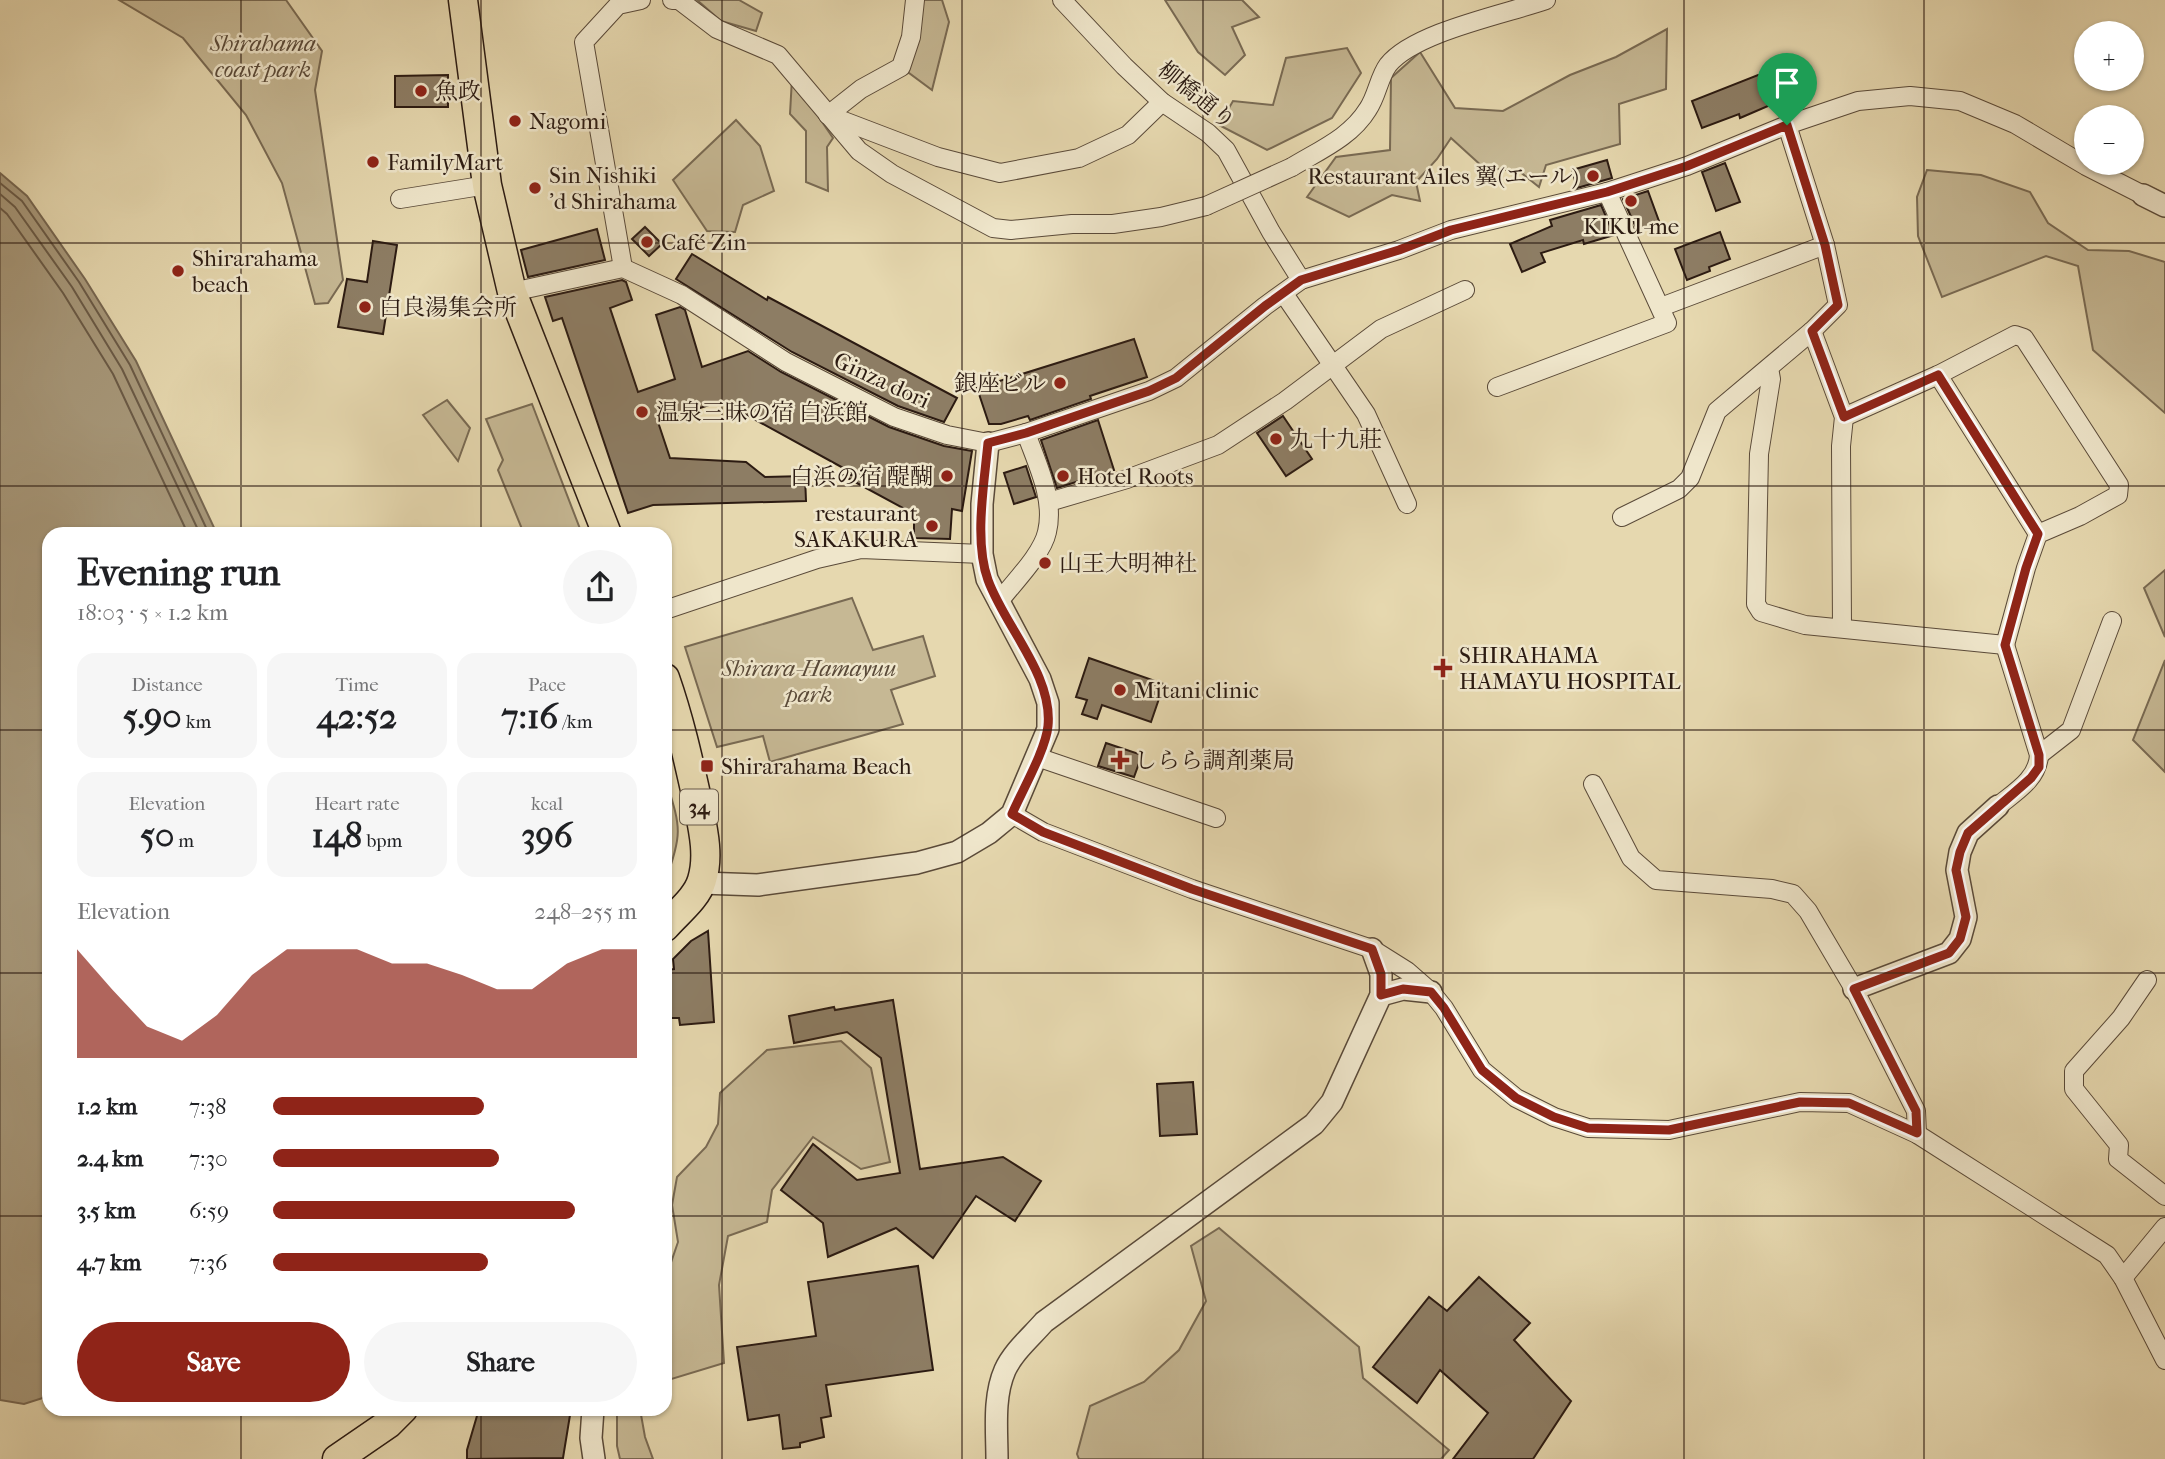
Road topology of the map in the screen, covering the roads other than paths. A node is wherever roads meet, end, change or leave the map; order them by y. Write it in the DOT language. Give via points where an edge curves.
graph roads {
  1 [pos="463,0"];
  2 [pos="641,0"];
  3 [pos="672,0"];
  4 [pos="915,0"];
  5 [pos="1062,0"];
  6 [pos="1546,0"];
  7 [pos="1162,102"];
  8 [pos="828,115"];
  9 [pos="1787,125"];
  10 [pos="487,185"];
  11 [pos="1607,192"];
  12 [pos="2143,195"];
  13 [pos="400,199"];
  14 [pos="2165,205"];
  15 [pos="1825,245"];
  16 [pos="623,268"];
  17 [pos="1301,280"];
  18 [pos="1465,290"];
  19 [pos="512,292"];
  20 [pos="1284,294"];
  21 [pos="1661,307"];
  22 [pos="1812,331"];
  23 [pos="1334,365"];
  24 [pos="1769,368"];
  25 [pos="1938,375"];
  26 [pos="1497,387"];
  27 [pos="1844,417"];
  28 [pos="1026,433"];
  29 [pos="988,443"];
  30 [pos="1049,502"];
  31 [pos="1407,505"];
  32 [pos="1622,517"];
  33 [pos="604,527"];
  34 [pos="2038,534"];
  35 [pos="982,554"];
  36 [pos="998,603"];
  37 [pos="672,608"];
  38 [pos="2112,621"];
  39 [pos="1842,628"];
  40 [pos="2005,645"];
  41 [pos="672,699"];
  42 [pos="2039,755"];
  43 [pos="1037,757"];
  44 [pos="1593,784"];
  45 [pos="1998,806"];
  46 [pos="1012,814"];
  47 [pos="1216,818"];
  48 [pos="702,883"];
  49 [pos="672,919"];
  50 [pos="1372,949"];
  51 [pos="2147,980"];
  52 [pos="1854,989"];
  53 [pos="1431,992"];
  54 [pos="1381,995"];
  55 [pos="1917,1133"];
  56 [pos="2165,1196"];
  57 [pos="2165,1227"];
  58 [pos="2123,1278"];
  59 [pos="2165,1360"];
  60 [pos="395,1416"];
  61 [pos="593,1416"];
  62 [pos="337,1459"];
  63 [pos="594,1459"];
  64 [pos="997,1459"];
  1 -- 10 [label="main road"];
  2 -- 16 [label="street" via="618,5 584,42"];
  3 -- 8 [label="street" via="679,0 717,29 778,55"];
  4 -- 8 [label="street" via="911,37 901,67 861,89"];
  5 -- 7 [label="street, 柳橋通り"];
  6 -- 8 [label="street, bridge" via="1447,30 1410,48 1388,65 1368,109 1346,135 1292,167 1206,206 1161,217 1113,224 993,228 892,174 859,151"];
  7 -- 8 [label="street" via="1128,135 1079,158 1000,173 938,157"];
  7 -- 17 [label="street, 柳橋通り" via="1208,132 1226,150"];
  9 -- 11 [label="street" via="1687,166"];
  9 -- 12 [label="street" via="1858,101 1910,96 1960,101 2015,124"];
  9 -- 15 [label="street"];
  10 -- 13 [label="street"];
  10 -- 19 [label="main road"];
  11 -- 17 [label="street" via="1451,230"];
  11 -- 21 [label="street"];
  12 -- 14 [label="street"];
  15 -- 21 [label="street"];
  15 -- 22 [label="street" via="1838,305"];
  16 -- 19 [label="street"];
  16 -- 29 [label="street, Ginza dori" via="682,295 786,362 894,416 947,435"];
  17 -- 20 [label="street, Ginza dori"];
  18 -- 23 [label="street" via="1381,329"];
  19 -- 33 [label="main road"];
  20 -- 23 [label="street"];
  20 -- 28 [label="street, Ginza dori" via="1176,378"];
  21 -- 26 [label="street" via="1667,323"];
  22 -- 24 [label="street"];
  22 -- 27 [label="street"];
  23 -- 30 [label="street" via="1218,445"];
  23 -- 31 [label="street" via="1366,414"];
  24 -- 32 [label="street" via="1717,411 1690,478 1679,489"];
  24 -- 39 [label="street" via="1759,454 1756,604 1761,612 1805,625"];
  25 -- 27 [label="street"];
  25 -- 34 [label="street"];
  25 -- 34 [label="street" via="2015,335 2024,338 2119,485 2118,495"];
  27 -- 39 [label="street"];
  28 -- 29 [label="street, Ginza dori"];
  28 -- 30 [label="street"];
  29 -- 35 [label="street"];
  30 -- 36 [label="street" via="1047,533"];
  34 -- 40 [label="street"];
  35 -- 36 [label="street"];
  35 -- 37 [label="street" via="861,549"];
  36 -- 43 [label="street" via="1040,679 1048,703 1048,729"];
  38 -- 42 [label="street" via="2071,730"];
  39 -- 40 [label="street"];
  40 -- 42 [label="street"];
  41 -- 48 [label="main road, 34" via="702,823 706,864"];
  42 -- 45 [label="street" via="2039,767 2031,778"];
  43 -- 46 [label="street"];
  43 -- 47 [label="street"];
  44 -- 52 [label="street" via="1630,858 1656,880 1793,894"];
  45 -- 52 [label="street" via="1968,833 1960,852 1956,870 1966,917 1960,939 1949,953"];
  46 -- 48 [label="street" via="957,852 917,863 758,885"];
  46 -- 50 [label="street" via="1043,832 1192,889"];
  48 -- 49 [label="main road"];
  50 -- 53 [label="street"];
  50 -- 54 [label="street" via="1381,974"];
  51 -- 56 [label="street" via="2074,1071 2074,1089 2119,1145 2118,1159"];
  52 -- 55 [label="street" via="1916,1111"];
  53 -- 54 [label="street" via="1403,989"];
  53 -- 55 [label="street" via="1482,1070 1516,1098 1588,1128 1669,1130 1800,1102 1849,1103"];
  54 -- 64 [label="street" via="1332,1102 1314,1124 1044,1322 1018,1350 1005,1370 997,1407"];
  55 -- 58 [label="street" via="2108,1255"];
  57 -- 58 [label="street"];
  58 -- 59 [label="street"];
  60 -- 62 [label="main road"];
  61 -- 63 [label="street"];
}
